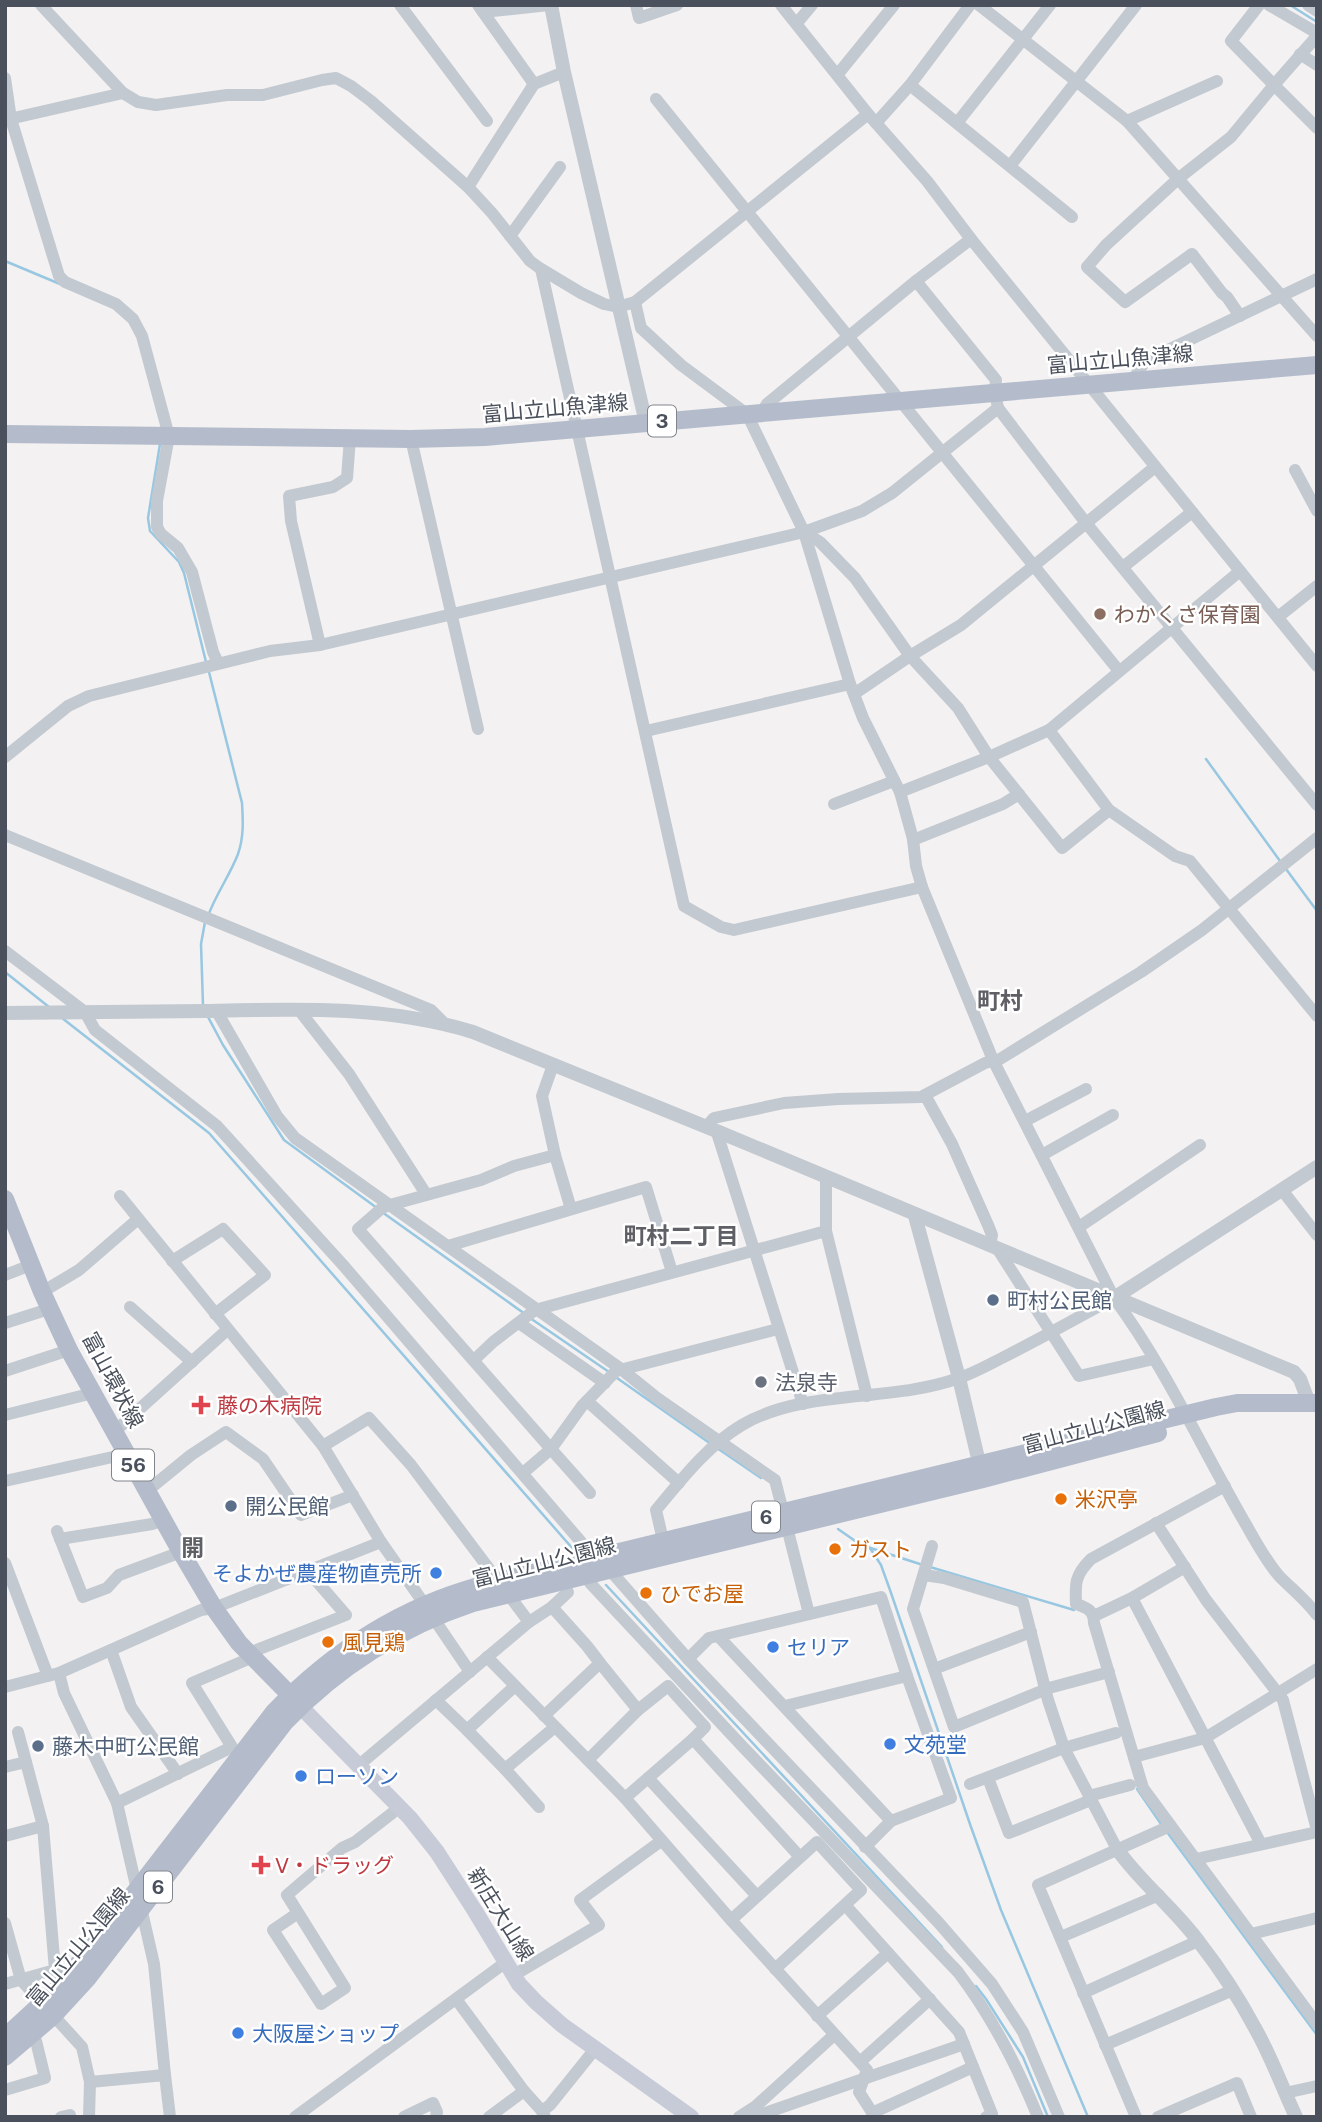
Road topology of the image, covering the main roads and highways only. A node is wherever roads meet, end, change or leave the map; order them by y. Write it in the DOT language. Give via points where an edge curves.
graph roads {
  1 [pos="1317,365"];
  2 [pos="5,434"];
  3 [pos="7,1206"];
  4 [pos="1313,1403"];
  5 [pos="295,1701"];
  6 [pos="48,2010"];
  7 [pos="5,2037"];
  8 [pos="5,2057"];
  9 [pos="689,2116"];
  1 -- 2 [label="main road, 富山立山魚津線 / 3" via="1088,384 996,400 901,401 485,437"];
  3 -- 5 [label="main road, 富山環状線 / 56" via="69,1350 181,1552 239,1643"];
  4 -- 5 [label="main road, 富山立山公園線 / 6" via="1268,1404 1190,1419 504,1587 464,1590"];
  5 -- 6 [label="main road, 富山立山公園線 / 6" via="285,1722 105,1957"];
  5 -- 6 [label="main road, 富山立山公園線 / 6" via="265,1722"];
  5 -- 9 [label="main road, 新庄大山線" via="400,1807 437,1852 519,1984 536,2002"];
  6 -- 7 [label="main road, 富山立山公園線 / 6"];
  6 -- 8 [label="main road, 富山立山公園線 / 6" via="31,2036"];
}
